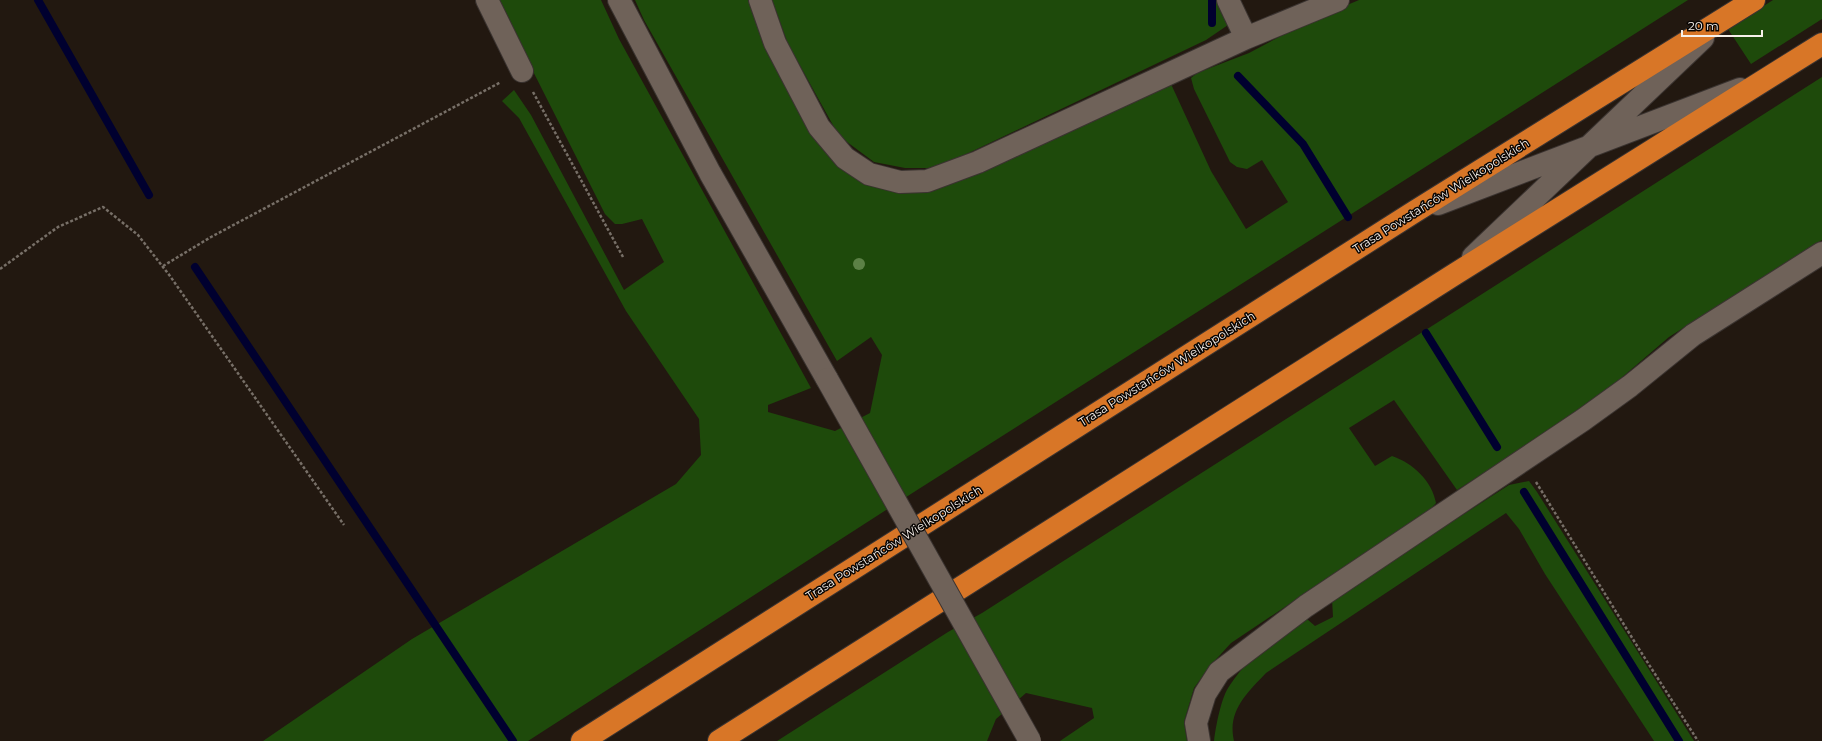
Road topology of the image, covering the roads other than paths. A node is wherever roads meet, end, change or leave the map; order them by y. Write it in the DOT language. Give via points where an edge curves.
graph roads {
  1 [pos="487,0"];
  2 [pos="619,0"];
  3 [pos="760,0"];
  4 [pos="1228,0"];
  5 [pos="1338,0"];
  6 [pos="1754,0"];
  7 [pos="1719,22"];
  8 [pos="1246,38"];
  9 [pos="1822,44"];
  10 [pos="522,71"];
  11 [pos="1762,81"];
  12 [pos="1588,147"];
  13 [pos="1414,212"];
  14 [pos="1822,253"];
  15 [pos="1455,274"];
  16 [pos="582,741"];
  17 [pos="719,741"];
  18 [pos="1030,741"];
  19 [pos="1199,741"];
  1 -- 10 [label="street"];
  2 -- 18 [label="street, bridge" via="710,173"];
  3 -- 8 [label="street" via="775,43 820,127 845,158 869,174 900,182 927,181 978,162"];
  4 -- 8 [label="street"];
  5 -- 8 [label="street"];
  6 -- 7 [label="highway, Trasa Powstańców Wielkopolskich"];
  7 -- 12 [label="street"];
  7 -- 13 [label="highway, Trasa Powstańców Wielkopolskich"];
  9 -- 11 [label="highway"];
  11 -- 12 [label="street"];
  11 -- 15 [label="highway"];
  12 -- 13 [label="street"];
  12 -- 15 [label="street"];
  13 -- 16 [label="highway, Trasa Powstańców Wielkopolskich"];
  14 -- 19 [label="street" via="1693,335 1630,386 1523,462 1306,606 1219,672 1205,694 1196,723"];
  15 -- 17 [label="highway"];
}
